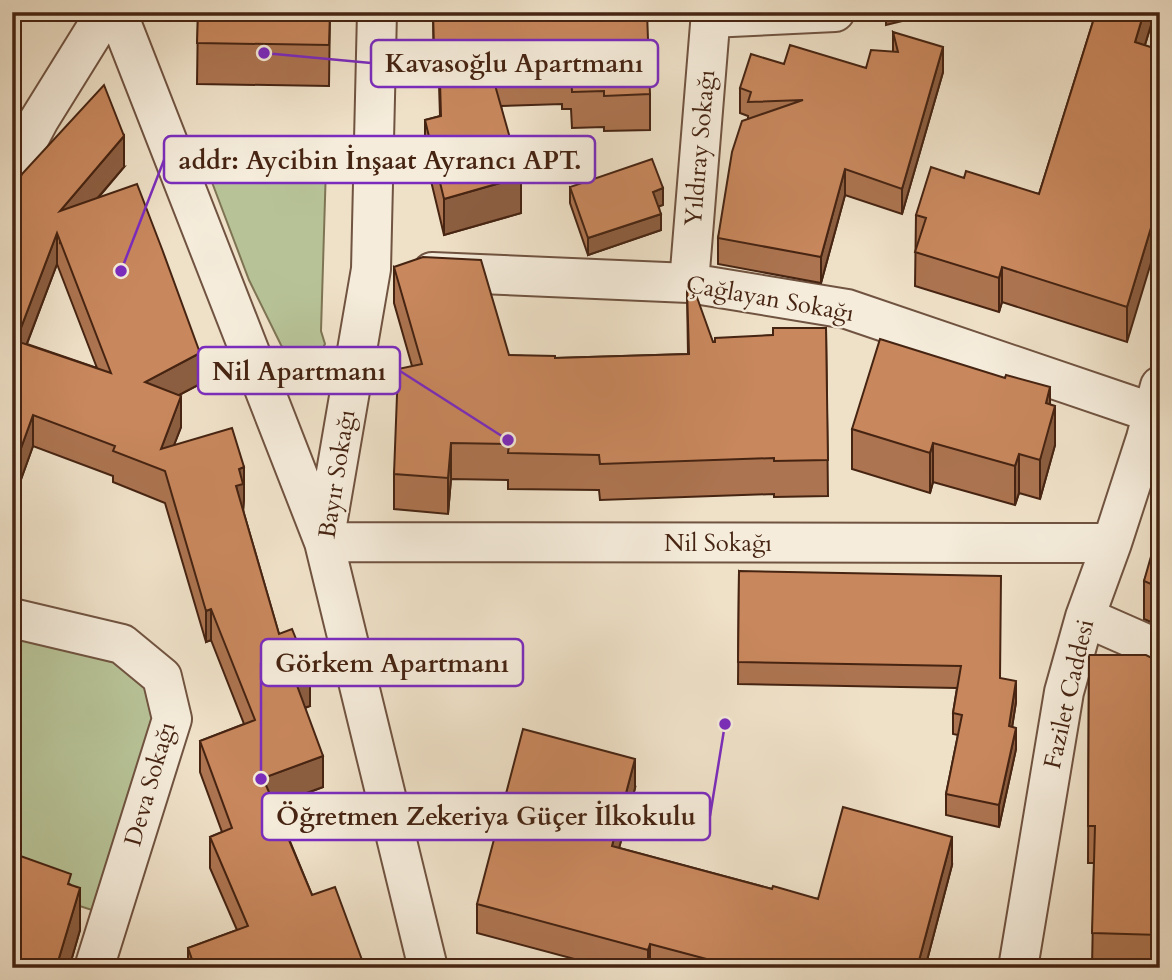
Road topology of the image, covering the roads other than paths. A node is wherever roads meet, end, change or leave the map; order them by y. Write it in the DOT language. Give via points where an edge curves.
graph roads {
  1 [pos="106,12"];
  2 [pos="117,12"];
  3 [pos="377,12"];
  4 [pos="835,12"];
  5 [pos="710,15"];
  6 [pos="12,171"];
  7 [pos="371,269"];
  8 [pos="689,283"];
  9 [pos="1156,400"];
  10 [pos="324,542"];
  11 [pos="1112,543"];
  12 [pos="1085,617"];
  13 [pos="12,618"];
  14 [pos="1160,650"];
  15 [pos="94,968"];
  16 [pos="428,968"];
  17 [pos="1018,968"];
  1 -- 6 [label="street"];
  2 -- 10 [label="street"];
  3 -- 7 [label="street, Bayır Sokağı"];
  4 -- 5 [label="street"];
  5 -- 8 [label="street, Yıldıray Sokağı"];
  7 -- 8 [label="street, Çağlayan Sokağı"];
  7 -- 10 [label="street, Bayır Sokağı"];
  8 -- 9 [label="street, Çağlayan Sokağı" via="847,309"];
  9 -- 11 [label="street, Fazilet Caddesi"];
  10 -- 11 [label="street, Nil Sokağı"];
  10 -- 16 [label="street, Bayır Sokağı"];
  11 -- 12 [label="street, Fazilet Caddesi"];
  12 -- 14 [label="street"];
  12 -- 17 [label="street, Fazilet Caddesi" via="1064,692"];
  13 -- 15 [label="street, Deva Sokağı" via="122,645 162,677 172,719"];
}
